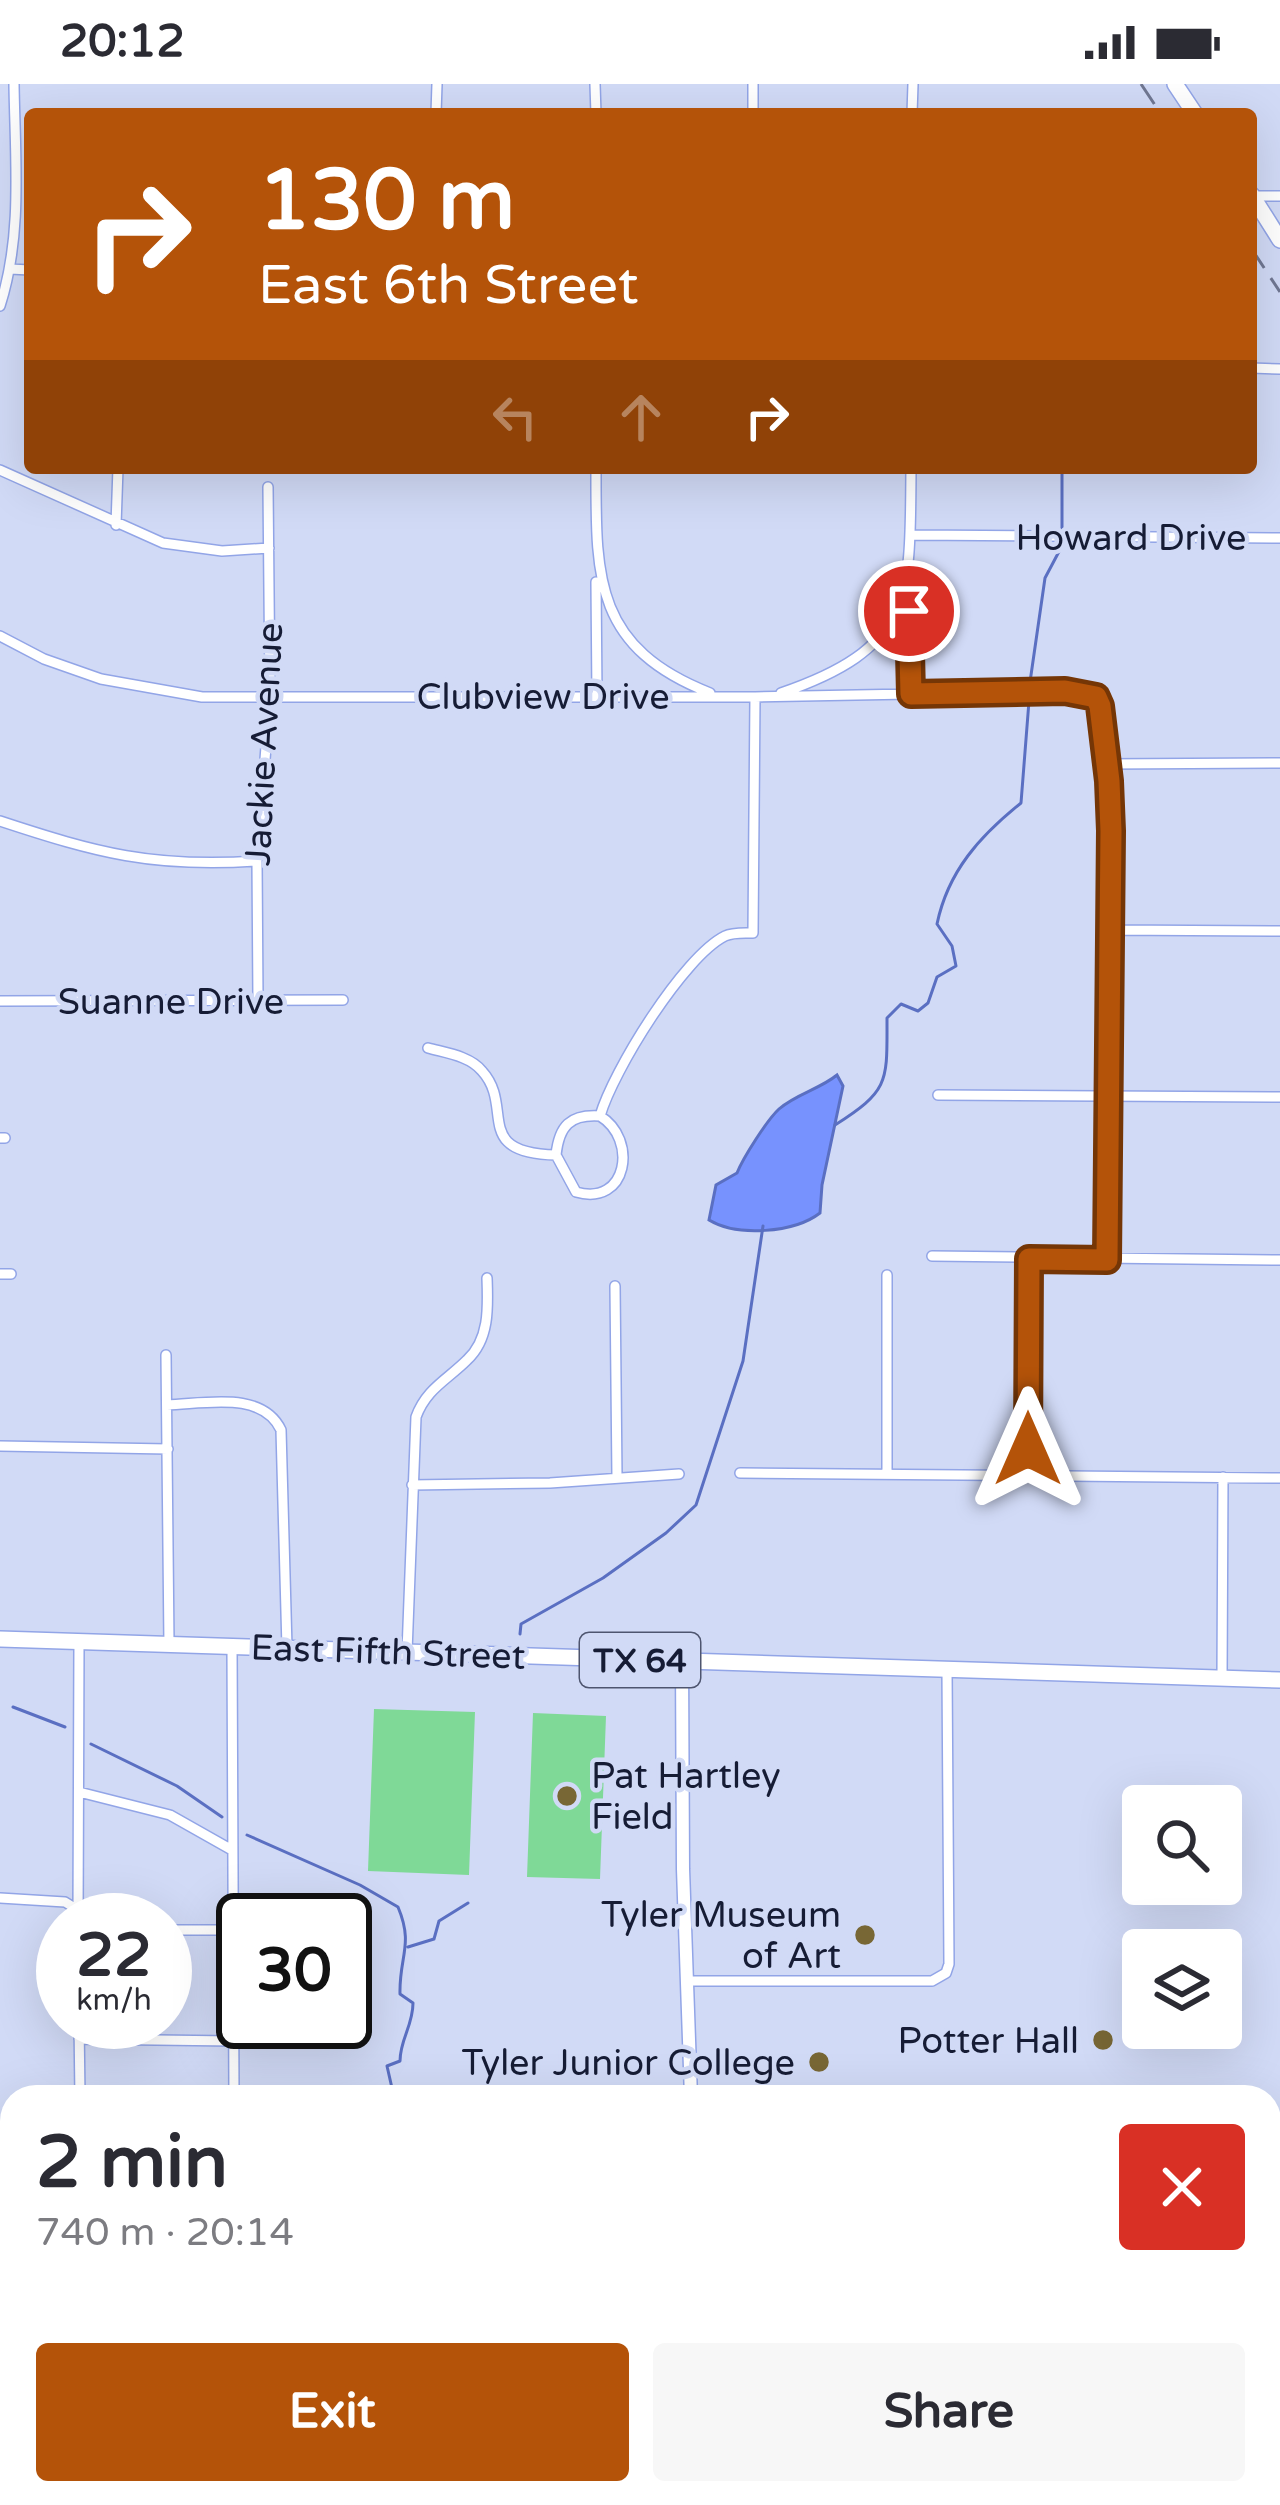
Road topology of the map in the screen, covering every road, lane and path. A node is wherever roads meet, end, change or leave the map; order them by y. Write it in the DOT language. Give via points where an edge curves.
graph roads {
  1 [pos="14,84"];
  2 [pos="1257,203"];
  3 [pos="0,216"];
  4 [pos="16,216"];
  5 [pos="1280,241"];
  6 [pos="10,269"];
  7 [pos="24,270"];
  8 [pos="0,306"];
  9 [pos="0,470"];
  10 [pos="118,474"];
  11 [pos="596,474"];
  12 [pos="911,474"];
  13 [pos="268,488"];
  14 [pos="116,525"];
  15 [pos="910,535"];
  16 [pos="1280,538"];
  17 [pos="269,548"];
  18 [pos="596,557"];
  19 [pos="908,570"];
  20 [pos="0,636"];
  21 [pos="911,694"];
  22 [pos="270,696"];
  23 [pos="597,696"];
  24 [pos="720,697"];
  25 [pos="755,697"];
  26 [pos="770,697"];
  27 [pos="1280,763"];
  28 [pos="1107,764"];
  29 [pos="0,821"];
  30 [pos="257,861"];
  31 [pos="1110,930"];
  32 [pos="1280,931"];
  33 [pos="258,1000"];
  34 [pos="343,1000"];
  35 [pos="0,1001"];
  36 [pos="428,1048"];
  37 [pos="938,1095"];
  38 [pos="1108,1097"];
  39 [pos="1280,1097"];
  40 [pos="600,1115"];
  41 [pos="556,1155"];
  42 [pos="932,1256"];
  43 [pos="1029,1259"];
  44 [pos="1107,1260"];
  45 [pos="1280,1260"];
  46 [pos="886,1275"];
  47 [pos="487,1278"];
  48 [pos="615,1286"];
  49 [pos="166,1355"];
  50 [pos="167,1405"];
  51 [pos="0,1446"];
  52 [pos="168,1449"];
  53 [pos="740,1473"];
  54 [pos="679,1474"];
  55 [pos="887,1474"];
  56 [pos="1028,1477"];
  57 [pos="1223,1477"];
  58 [pos="617,1478"];
  59 [pos="1280,1478"];
  60 [pos="412,1485"];
  61 [pos="0,1639"];
  62 [pos="79,1642"];
  63 [pos="169,1644"];
  64 [pos="232,1646"];
  65 [pos="287,1648"];
  66 [pos="407,1652"];
  67 [pos="682,1661"];
  68 [pos="947,1670"];
  69 [pos="1222,1678"];
  70 [pos="1280,1680"];
  71 [pos="80,1792"];
  72 [pos="232,1850"];
  73 [pos="78,1893"];
  74 [pos="233,1893"];
  75 [pos="0,1898"];
  76 [pos="36,1900"];
  77 [pos="686,1981"];
  78 [pos="79,2049"];
  79 [pos="233,2049"];
  80 [pos="80,2085"];
  81 [pos="234,2085"];
  82 [pos="690,2085"];
  1 -- 4 [label="street"];
  2 -- 5 [label="main road"];
  3 -- 4 [label="street"];
  4 -- 6 [label="street"];
  6 -- 7 [label="street"];
  6 -- 8 [label="street"];
  9 -- 14 [label="street"];
  10 -- 14 [label="street"];
  11 -- 18 [label="street"];
  12 -- 15 [label="street"];
  13 -- 17 [label="street, Jackie Avenue"];
  14 -- 17 [label="street" via="187,549"];
  15 -- 16 [label="street, Howard Drive"];
  15 -- 19 [label="street"];
  17 -- 22 [label="street, Jackie Avenue"];
  18 -- 23 [label="street"];
  18 -- 24 [label="street" via="605,596 634,644 679,679"];
  19 -- 21 [label="street"];
  19 -- 26 [label="street" via="898,607 869,650 837,673"];
  20 -- 22 [label="street, Clubview Drive" via="128,686 202,698"];
  21 -- 26 [label="street, Clubview Drive"];
  21 -- 28 [label="street, Clubview Drive" via="1096,697"];
  22 -- 23 [label="street, Clubview Drive"];
  22 -- 30 [label="street, Jackie Avenue"];
  23 -- 24 [label="street, Clubview Drive"];
  24 -- 25 [label="street, Clubview Drive"];
  25 -- 26 [label="street, Clubview Drive"];
  25 -- 40 [label="street" via="753,933 723,937 691,967 624,1059"];
  27 -- 28 [label="street"];
  28 -- 31 [label="street"];
  29 -- 30 [label="street" via="145,861"];
  30 -- 33 [label="street, Jackie Avenue"];
  31 -- 32 [label="street"];
  31 -- 38 [label="street"];
  33 -- 34 [label="street, Suanne Drive"];
  33 -- 35 [label="street, Suanne Drive"];
  36 -- 41 [label="street" via="484,1073 510,1143"];
  37 -- 38 [label="street"];
  38 -- 39 [label="street"];
  38 -- 44 [label="street"];
  40 -- 41 [label="street" via="566,1124"];
  40 -- 41 [label="street" via="622,1144 616,1184 598,1194 576,1192"];
  42 -- 43 [label="street"];
  43 -- 44 [label="street"];
  43 -- 56 [label="street"];
  44 -- 45 [label="street"];
  46 -- 55 [label="street"];
  47 -- 60 [label="street" via="476,1350 421,1405"];
  48 -- 58 [label="street"];
  49 -- 50 [label="street"];
  50 -- 52 [label="street"];
  50 -- 65 [label="street" via="247,1404 276,1420 283,1440"];
  51 -- 52 [label="street"];
  52 -- 63 [label="street"];
  53 -- 55 [label="street"];
  54 -- 58 [label="street"];
  55 -- 56 [label="street"];
  56 -- 57 [label="street"];
  57 -- 59 [label="street"];
  57 -- 69 [label="street"];
  58 -- 60 [label="street"];
  60 -- 66 [label="street"];
  61 -- 62 [label="main road, East Fifth Street / TX 64"];
  62 -- 63 [label="main road, East Fifth Street / TX 64"];
  62 -- 71 [label="street"];
  63 -- 64 [label="main road, East Fifth Street / TX 64"];
  64 -- 65 [label="main road, East Fifth Street / TX 64"];
  64 -- 72 [label="street"];
  65 -- 66 [label="main road, East Fifth Street / TX 64"];
  66 -- 67 [label="main road, East Fifth Street / TX 64"];
  67 -- 68 [label="main road, East Fifth Street / TX 64"];
  67 -- 77 [label="street"];
  68 -- 69 [label="main road, East Fifth Street / TX 64"];
  68 -- 77 [label="street" via="946,1973 932,1981"];
  69 -- 70 [label="main road, East Fifth Street / TX 64"];
  71 -- 72 [label="street" via="170,1815"];
  71 -- 73 [label="street"];
  72 -- 74 [label="street"];
  75 -- 76 [label="street"];
  77 -- 82 [label="street"];
  78 -- 80 [label="street"];
  79 -- 81 [label="street"];
}
